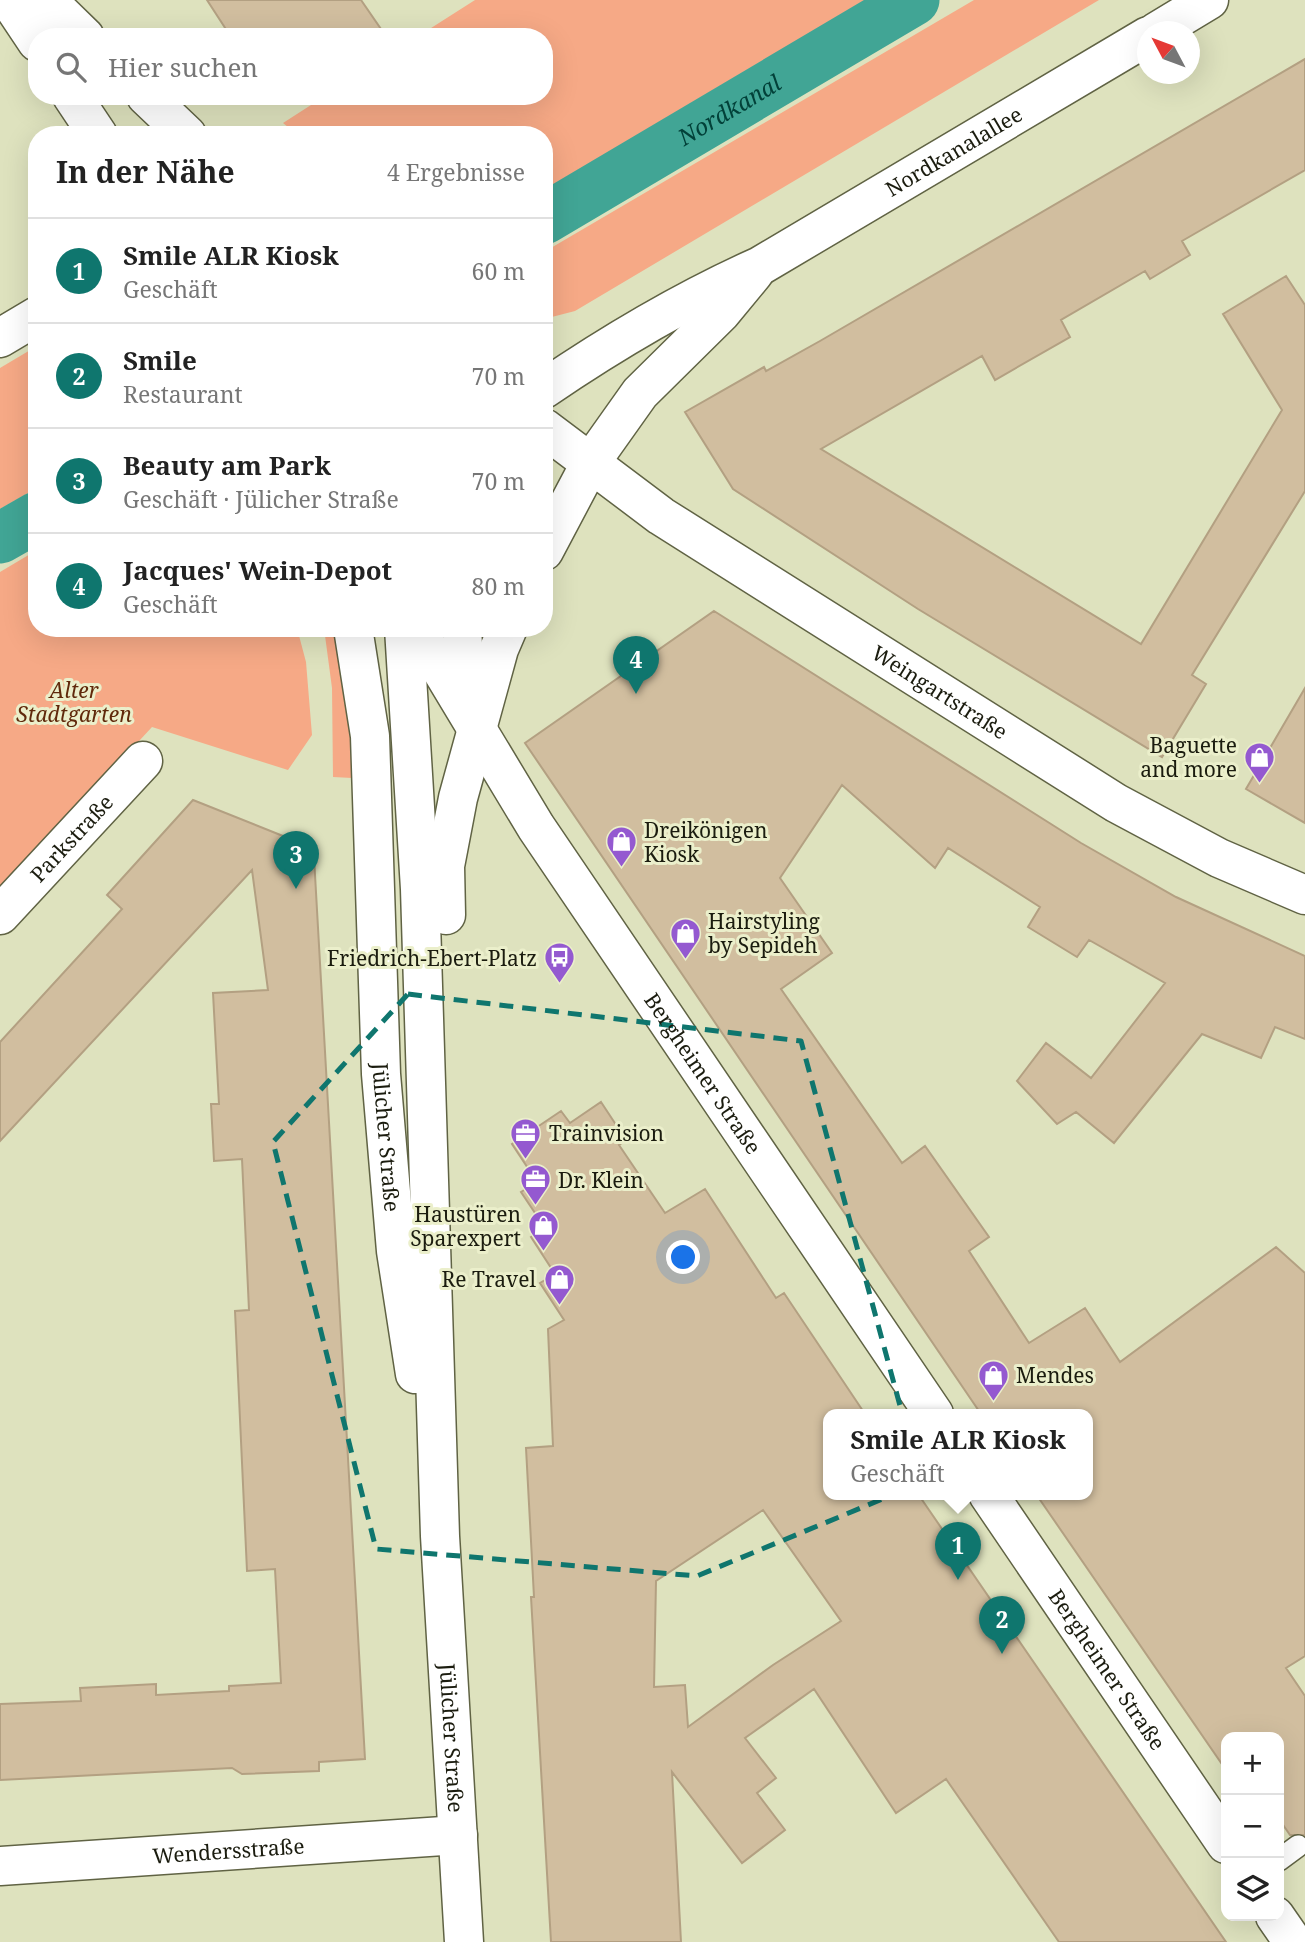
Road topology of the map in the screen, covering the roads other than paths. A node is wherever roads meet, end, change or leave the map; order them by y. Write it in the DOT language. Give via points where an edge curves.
graph roads {
  1 [pos="9,0"];
  2 [pos="47,0"];
  3 [pos="1209,0"];
  4 [pos="1174,21"];
  5 [pos="28,28"];
  6 [pos="76,28"];
  7 [pos="1137,42"];
  8 [pos="78,105"];
  9 [pos="155,105"];
  10 [pos="92,126"];
  11 [pos="178,126"];
  12 [pos="760,266"];
  13 [pos="28,321"];
  14 [pos="0,338"];
  15 [pos="553,383"];
  16 [pos="560,461"];
  17 [pos="553,500"];
  18 [pos="354,637"];
  19 [pos="377,637"];
  20 [pos="387,637"];
  21 [pos="405,637"];
  22 [pos="422,637"];
  23 [pos="463,637"];
  24 [pos="504,637"];
  25 [pos="372,665"];
  26 [pos="478,729"];
  27 [pos="370,736"];
  28 [pos="143,761"];
  29 [pos="1305,895"];
  30 [pos="0,915"];
  31 [pos="430,1195"];
  32 [pos="931,1409"];
  33 [pos="992,1500"];
  34 [pos="440,1536"];
  35 [pos="458,1835"];
  36 [pos="1221,1837"];
  37 [pos="1298,1846"];
  38 [pos="1282,1858"];
  39 [pos="0,1866"];
  40 [pos="1278,1921"];
  41 [pos="464,1942"];
  42 [pos="1293,1942"];
  1 -- 5 [label="main road"];
  2 -- 6 [label="main road"];
  3 -- 4 [label="main road"];
  7 -- 12 [label="main road, Nordkanalallee"];
  8 -- 10 [label="main road"];
  9 -- 11 [label="main road"];
  12 -- 15 [label="main road, Nordkanalallee" via="706,290"];
  12 -- 16 [label="main road, Nordkanalallee" via="721,313 640,393"];
  13 -- 14 [label="main road"];
  16 -- 17 [label="main road, Nordkanalallee"];
  16 -- 29 [label="main road, Weingartstraße" via="661,516 1116,803 1219,858"];
  18 -- 27 [label="main road"];
  19 -- 25 [label="main road"];
  20 -- 25 [label="main road"];
  21 -- 31 [label="main road, Jülicher Straße"];
  22 -- 26 [label="main road"];
  23 -- 26 [label="main road"];
  24 -- 26 [label="main road"];
  25 -- 27 [label="main road"];
  26 -- 31 [label="main road" via="444,866 455,1156"];
  26 -- 32 [label="main road, Bergheimer Straße" via="536,827"];
  27 -- 34 [label="main road, Jülicher Straße" via="381,1074 396,1251"];
  28 -- 30 [label="main road, Parkstraße"];
  31 -- 34 [label="main road, Jülicher Straße"];
  33 -- 36 [label="main road, Bergheimer Straße"];
  34 -- 35 [label="main road, Jülicher Straße"];
  35 -- 39 [label="main road, Wendersstraße"];
  35 -- 41 [label="main road, Jülicher Straße"];
  37 -- 38 [label="lane"];
  40 -- 42 [label="main road"];
}
